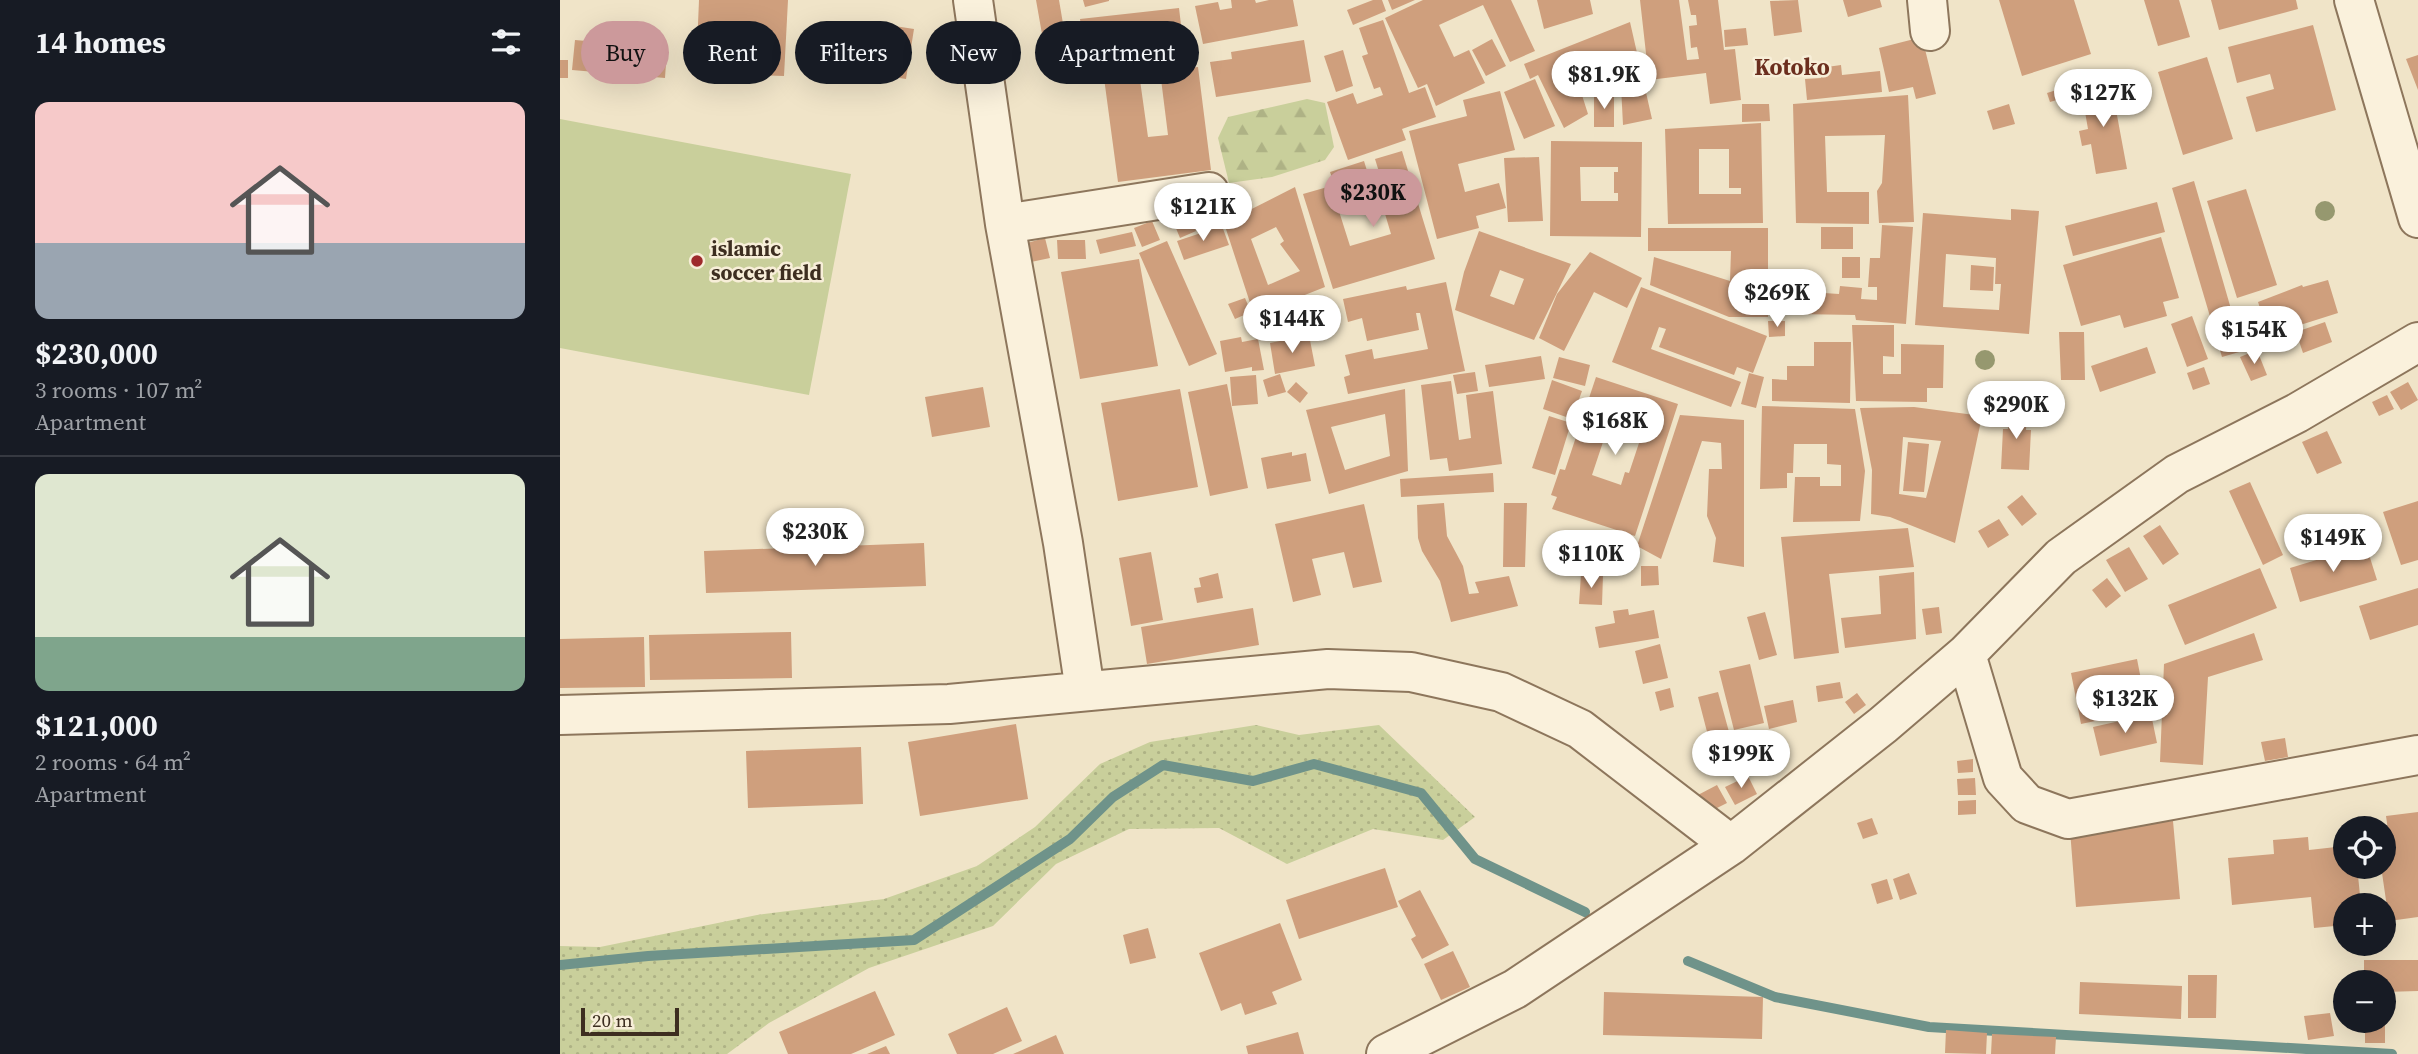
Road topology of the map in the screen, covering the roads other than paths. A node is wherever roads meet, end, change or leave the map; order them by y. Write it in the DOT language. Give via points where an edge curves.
graph roads {
  1 [pos="973,0"];
  2 [pos="2354,0"];
  3 [pos="1209,192"];
  4 [pos="2418,218"];
  5 [pos="1004,224"];
  6 [pos="2418,342"];
  7 [pos="1966,654"];
  8 [pos="1085,691"];
  9 [pos="560,715"];
  10 [pos="2418,755"];
  11 [pos="1731,845"];
  12 [pos="1386,1054"];
  1 -- 5 [label="street"];
  2 -- 4 [label="street"];
  3 -- 5 [label="street"];
  5 -- 8 [label="street" via="1063,543"];
  6 -- 7 [label="street" via="2297,413 2177,474 2062,557"];
  7 -- 10 [label="street" via="2003,778 2027,804 2068,819"];
  7 -- 11 [label="street"];
  8 -- 9 [label="street" via="949,704"];
  8 -- 11 [label="street" via="1328,669 1412,672 1501,692 1580,729"];
  11 -- 12 [label="street" via="1515,989"];
}
